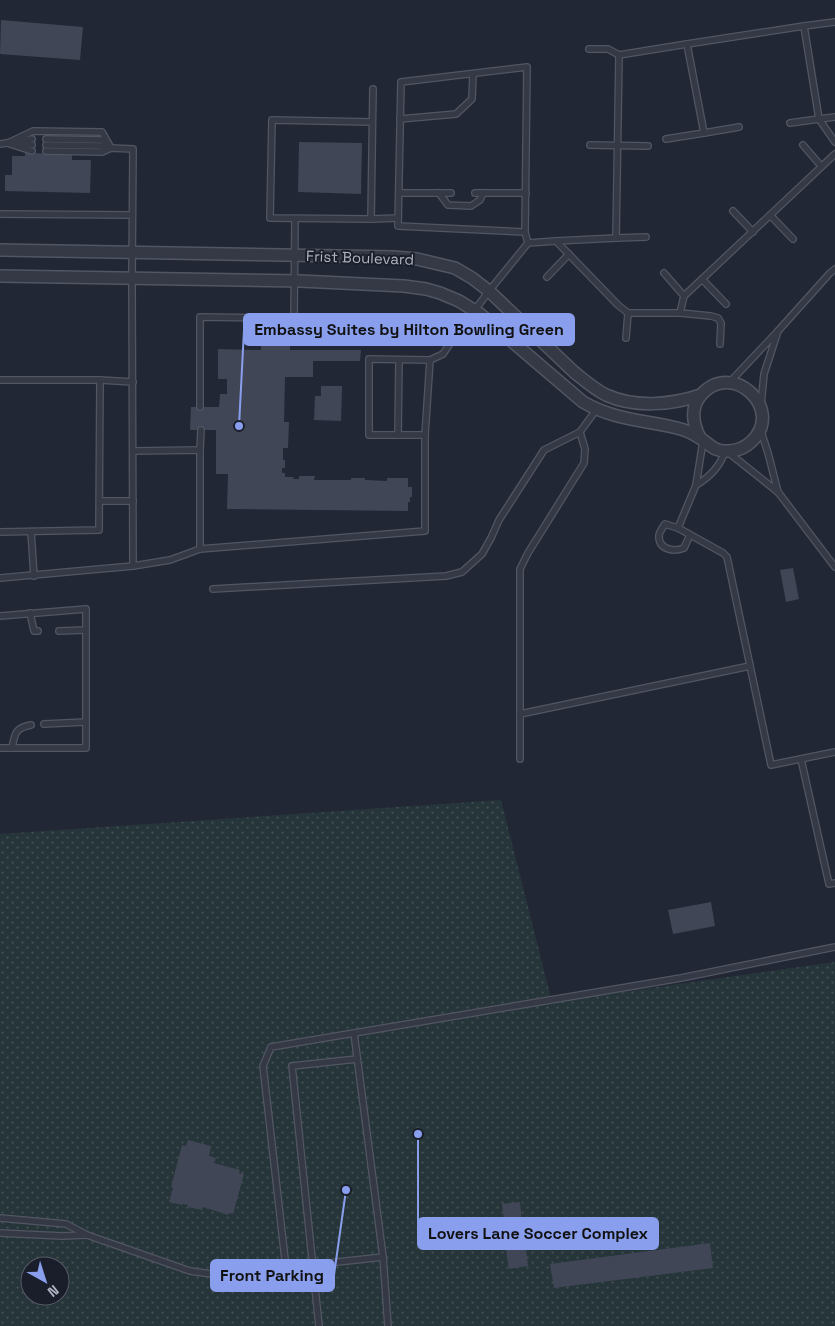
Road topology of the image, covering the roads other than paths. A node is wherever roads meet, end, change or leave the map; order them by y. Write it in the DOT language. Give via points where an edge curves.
graph roads {
  1 [pos="835,22"];
  2 [pos="804,26"];
  3 [pos="688,44"];
  4 [pos="589,49"];
  5 [pos="619,55"];
  6 [pos="473,74"];
  7 [pos="373,89"];
  8 [pos="835,117"];
  9 [pos="400,118"];
  10 [pos="819,119"];
  11 [pos="372,122"];
  12 [pos="790,123"];
  13 [pos="739,127"];
  14 [pos="704,133"];
  15 [pos="666,139"];
  16 [pos="835,142"];
  17 [pos="8,143"];
  18 [pos="0,144"];
  19 [pos="590,145"];
  20 [pos="618,145"];
  21 [pos="803,145"];
  22 [pos="648,146"];
  23 [pos="111,148"];
  24 [pos="835,154"];
  25 [pos="822,166"];
  26 [pos="399,193"];
  27 [pos="439,193"];
  28 [pos="451,193"];
  29 [pos="475,193"];
  30 [pos="483,193"];
  31 [pos="526,193"];
  32 [pos="734,211"];
  33 [pos="0,214"];
  34 [pos="132,215"];
  35 [pos="770,215"];
  36 [pos="398,218"];
  37 [pos="295,219"];
  38 [pos="371,219"];
  39 [pos="525,232"];
  40 [pos="753,232"];
  41 [pos="646,237"];
  42 [pos="616,238"];
  43 [pos="793,239"];
  44 [pos="556,241"];
  45 [pos="528,243"];
  46 [pos="0,250"];
  47 [pos="132,252"];
  48 [pos="569,254"];
  49 [pos="295,255"];
  50 [pos="835,269"];
  51 [pos="664,273"];
  52 [pos="0,276"];
  53 [pos="546,277"];
  54 [pos="132,278"];
  55 [pos="702,279"];
  56 [pos="294,280"];
  57 [pos="489,291"];
  58 [pos="684,296"];
  59 [pos="726,304"];
  60 [pos="475,311"];
  61 [pos="628,313"];
  62 [pos="680,313"];
  63 [pos="294,319"];
  64 [pos="778,331"];
  65 [pos="626,338"];
  66 [pos="451,342"];
  67 [pos="720,344"];
  68 [pos="399,360"];
  69 [pos="430,360"];
  70 [pos="0,380"];
  71 [pos="100,380"];
  72 [pos="133,382"];
  73 [pos="729,383"];
  74 [pos="701,396"];
  75 [pos="200,407"];
  76 [pos="761,407"];
  77 [pos="596,410"];
  78 [pos="760,428"];
  79 [pos="201,430"];
  80 [pos="580,432"];
  81 [pos="398,435"];
  82 [pos="425,435"];
  83 [pos="702,439"];
  84 [pos="200,450"];
  85 [pos="133,451"];
  86 [pos="726,451"];
  87 [pos="696,485"];
  88 [pos="778,492"];
  89 [pos="100,501"];
  90 [pos="133,501"];
  91 [pos="678,528"];
  92 [pos="0,532"];
  93 [pos="31,532"];
  94 [pos="690,535"];
  95 [pos="200,549"];
  96 [pos="133,566"];
  97 [pos="835,567"];
  98 [pos="34,576"];
  99 [pos="0,578"];
  100 [pos="213,590"];
  101 [pos="30,613"];
  102 [pos="0,616"];
  103 [pos="86,630"];
  104 [pos="38,631"];
  105 [pos="59,631"];
  106 [pos="750,666"];
  107 [pos="520,714"];
  108 [pos="86,722"];
  109 [pos="44,724"];
  110 [pos="31,725"];
  111 [pos="0,748"];
  112 [pos="12,748"];
  113 [pos="835,752"];
  114 [pos="520,759"];
  115 [pos="801,759"];
  116 [pos="835,883"];
  117 [pos="835,947"];
  118 [pos="354,1033"];
  119 [pos="357,1059"];
  120 [pos="0,1218"];
  121 [pos="0,1233"];
  122 [pos="88,1235"];
  123 [pos="383,1257"];
  124 [pos="313,1265"];
  125 [pos="286,1268"];
  126 [pos="320,1326"];
  127 [pos="388,1326"];
  1 -- 2 [label="lane"];
  2 -- 3 [label="lane"];
  2 -- 10 [label="lane"];
  3 -- 5 [label="lane"];
  3 -- 14 [label="lane"];
  4 -- 5 [label="lane" via="608,49"];
  5 -- 20 [label="lane"];
  6 -- 9 [label="lane" via="472,99 456,114"];
  6 -- 9 [label="lane" via="401,82"];
  6 -- 31 [label="lane" via="527,67"];
  7 -- 11 [label="lane"];
  8 -- 10 [label="lane"];
  9 -- 26 [label="lane"];
  10 -- 12 [label="lane"];
  10 -- 16 [label="lane"];
  11 -- 37 [label="lane" via="272,120 270,218"];
  11 -- 38 [label="lane"];
  13 -- 14 [label="lane"];
  14 -- 15 [label="lane"];
  17 -- 17 [label="lane" via="32,145"];
  17 -- 18 [label="lane"];
  17 -- 23 [label="lane" via="33,131 102,132"];
  19 -- 20 [label="lane"];
  20 -- 22 [label="lane"];
  20 -- 42 [label="lane"];
  21 -- 25 [label="lane"];
  23 -- 23 [label="lane" via="102,152 46,145 102,140"];
  23 -- 34 [label="lane" via="133,150"];
  24 -- 25 [label="lane"];
  25 -- 35 [label="lane"];
  26 -- 27 [label="lane"];
  26 -- 36 [label="lane"];
  27 -- 28 [label="lane"];
  27 -- 30 [label="lane" via="448,205 471,206 480,200"];
  29 -- 30 [label="lane"];
  30 -- 31 [label="lane"];
  31 -- 39 [label="lane"];
  32 -- 40 [label="lane"];
  33 -- 34 [label="lane"];
  34 -- 47 [label="lane"];
  35 -- 40 [label="lane"];
  35 -- 43 [label="lane"];
  36 -- 38 [label="lane"];
  36 -- 39 [label="lane" via="398,226"];
  37 -- 38 [label="lane"];
  37 -- 49 [label="lane"];
  39 -- 45 [label="lane"];
  40 -- 55 [label="lane"];
  41 -- 42 [label="lane"];
  42 -- 44 [label="lane"];
  44 -- 45 [label="lane"];
  44 -- 48 [label="lane"];
  45 -- 57 [label="lane"];
  46 -- 47 [label="street, Frist Boulevard"];
  47 -- 49 [label="street, Frist Boulevard"];
  47 -- 54 [label="lane"];
  48 -- 53 [label="lane"];
  48 -- 61 [label="lane"];
  49 -- 56 [label="lane"];
  49 -- 57 [label="street, Frist Boulevard" via="417,259 455,268"];
  50 -- 64 [label="lane"];
  51 -- 58 [label="lane"];
  52 -- 54 [label="street, Frist Boulevard"];
  54 -- 56 [label="street, Frist Boulevard"];
  54 -- 72 [label="lane"];
  55 -- 58 [label="lane"];
  55 -- 59 [label="lane"];
  56 -- 60 [label="street, Frist Boulevard" via="426,289 459,301"];
  56 -- 63 [label="lane"];
  57 -- 60 [label="lane"];
  57 -- 74 [label="street, Frist Boulevard" via="574,372 606,395 645,403 683,401"];
  58 -- 62 [label="lane"];
  60 -- 66 [label="lane"];
  60 -- 77 [label="street, Frist Boulevard"];
  61 -- 62 [label="lane"];
  61 -- 65 [label="lane"];
  62 -- 67 [label="lane" via="718,318 721,323"];
  63 -- 66 [label="lane" via="393,320 434,329"];
  63 -- 75 [label="lane" via="200,317"];
  64 -- 73 [label="lane"];
  64 -- 76 [label="lane" via="764,374"];
  66 -- 69 [label="lane" via="443,354"];
  68 -- 69 [label="lane"];
  68 -- 81 [label="lane"];
  68 -- 81 [label="lane" via="369,360 369,435"];
  69 -- 82 [label="lane"];
  70 -- 71 [label="lane"];
  71 -- 72 [label="lane"];
  71 -- 89 [label="lane"];
  72 -- 85 [label="lane"];
  73 -- 74 [label="street, Frist Boulevard" via="709,388"];
  73 -- 76 [label="street" via="749,390"];
  74 -- 83 [label="street" via="696,403 694,421"];
  76 -- 78 [label="street"];
  77 -- 80 [label="lane"];
  77 -- 83 [label="street, Frist Boulevard" via="686,431"];
  78 -- 86 [label="street" via="748,445"];
  78 -- 88 [label="lane"];
  79 -- 84 [label="lane"];
  80 -- 100 [label="lane" via="544,450 499,520 482,554 462,572 446,576"];
  80 -- 107 [label="lane" via="584,463 520,569"];
  81 -- 82 [label="lane"];
  82 -- 95 [label="lane" via="425,531"];
  83 -- 86 [label="street, Frist Boulevard" via="717,450"];
  83 -- 87 [label="lane"];
  84 -- 85 [label="lane"];
  84 -- 95 [label="lane"];
  85 -- 90 [label="lane"];
  86 -- 87 [label="lane" via="714,471"];
  86 -- 88 [label="lane"];
  87 -- 91 [label="lane"];
  88 -- 97 [label="lane"];
  89 -- 90 [label="lane"];
  89 -- 93 [label="lane" via="99,530"];
  90 -- 96 [label="lane"];
  91 -- 94 [label="lane"];
  91 -- 94 [label="lane" via="665,524 659,534 664,546 671,550 684,548"];
  92 -- 93 [label="lane"];
  93 -- 98 [label="lane"];
  94 -- 106 [label="lane" via="727,557"];
  95 -- 96 [label="lane" via="170,560"];
  96 -- 98 [label="lane"];
  98 -- 99 [label="lane"];
  101 -- 102 [label="lane"];
  101 -- 103 [label="lane" via="86,609"];
  101 -- 104 [label="lane" via="34,631"];
  103 -- 105 [label="lane"];
  103 -- 108 [label="lane"];
  106 -- 107 [label="lane"];
  106 -- 115 [label="lane" via="771,765"];
  107 -- 114 [label="lane"];
  108 -- 109 [label="lane"];
  108 -- 112 [label="lane" via="86,748"];
  110 -- 112 [label="lane" via="17,731"];
  111 -- 112 [label="lane"];
  113 -- 115 [label="lane"];
  115 -- 116 [label="lane" via="829,884"];
  117 -- 118 [label="lane" via="681,978"];
  118 -- 119 [label="lane"];
  118 -- 125 [label="lane" via="270,1047 263,1066"];
  119 -- 123 [label="lane"];
  119 -- 124 [label="lane" via="292,1066"];
  120 -- 122 [label="lane" via="66,1224"];
  121 -- 122 [label="lane"];
  122 -- 125 [label="lane" via="190,1271 218,1275"];
  123 -- 124 [label="lane"];
  123 -- 127 [label="lane"];
  124 -- 125 [label="lane"];
  124 -- 126 [label="lane"];
}
